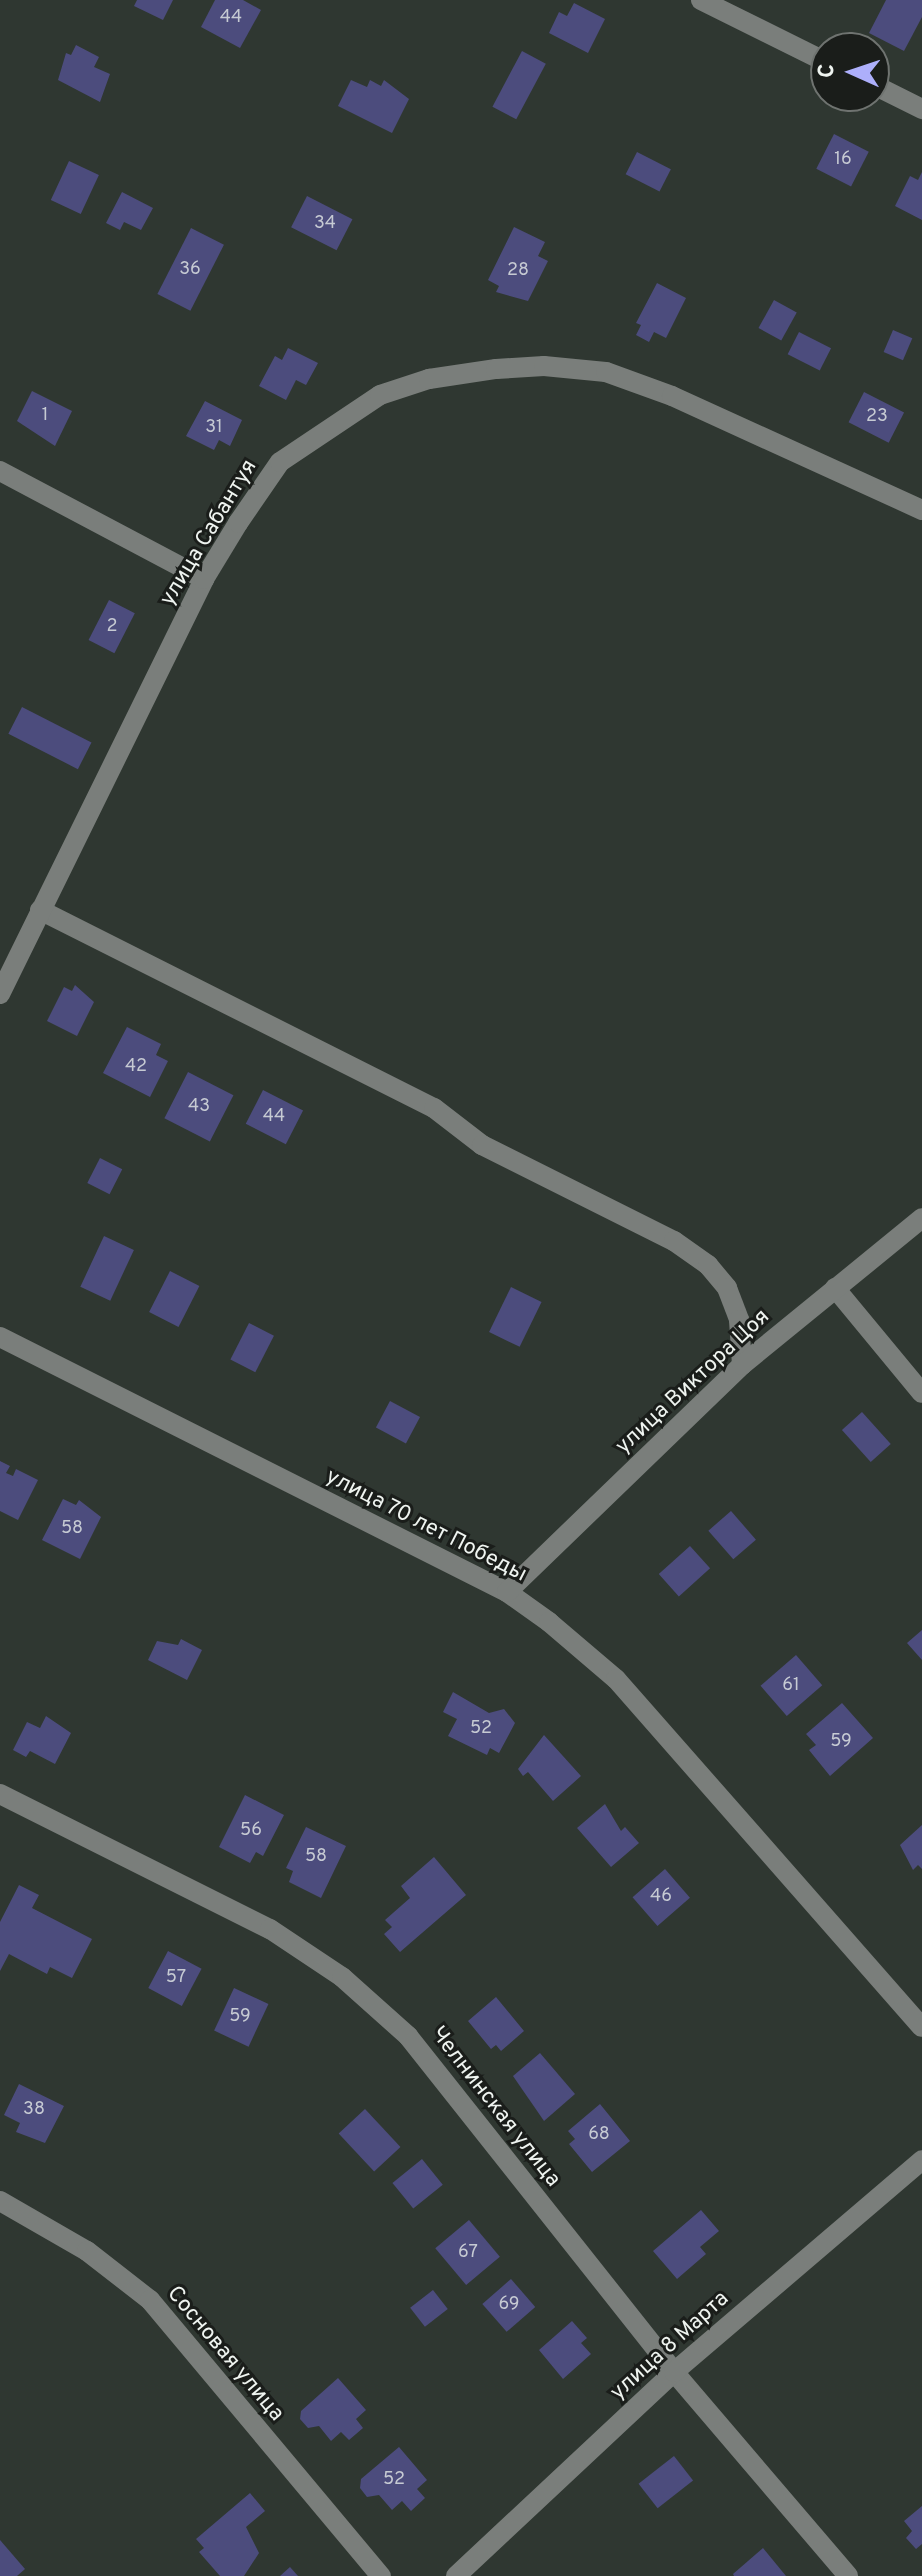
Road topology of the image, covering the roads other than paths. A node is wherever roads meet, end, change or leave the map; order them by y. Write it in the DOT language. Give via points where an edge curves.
graph roads {
  1 [pos="701,0"];
  2 [pos="810,54"];
  3 [pos="890,93"];
  4 [pos="922,109"];
  5 [pos="0,471"];
  6 [pos="922,510"];
  7 [pos="204,579"];
  8 [pos="40,910"];
  9 [pos="0,994"];
  10 [pos="922,1218"];
  11 [pos="835,1288"];
  12 [pos="0,1337"];
  13 [pos="742,1365"];
  14 [pos="922,1393"];
  15 [pos="507,1592"];
  16 [pos="0,1794"];
  17 [pos="922,2027"];
  18 [pos="922,2160"];
  19 [pos="0,2201"];
  20 [pos="674,2372"];
  21 [pos="381,2576"];
  22 [pos="456,2576"];
  23 [pos="848,2576"];
  1 -- 2 [label="street"];
  3 -- 4 [label="street"];
  5 -- 7 [label="street"];
  6 -- 7 [label="street, улица Сабантуя" via="672,396 606,372 544,366 496,369 429,379 380,395 305,444 280,462"];
  7 -- 8 [label="street, улица Сабантуя"];
  8 -- 9 [label="street, улица Сабантуя"];
  8 -- 13 [label="street" via="434,1108 482,1145 674,1241 708,1265 727,1288 739,1320"];
  10 -- 11 [label="street, улица Виктора Цоя"];
  11 -- 13 [label="street, улица Виктора Цоя"];
  11 -- 14 [label="street"];
  12 -- 15 [label="street, улица 70 лет Победы"];
  13 -- 15 [label="street, улица Виктора Цоя"];
  15 -- 17 [label="street, улица 70 лет Победы" via="616,1679"];
  16 -- 20 [label="street, Челнинская улица" via="270,1929 342,1977 408,2036"];
  18 -- 20 [label="street, улица 8 Марта"];
  19 -- 21 [label="street, Сосновая улица" via="87,2251 150,2300"];
  20 -- 22 [label="street, улица 8 Марта"];
  20 -- 23 [label="street, Челнинская улица"];
}
